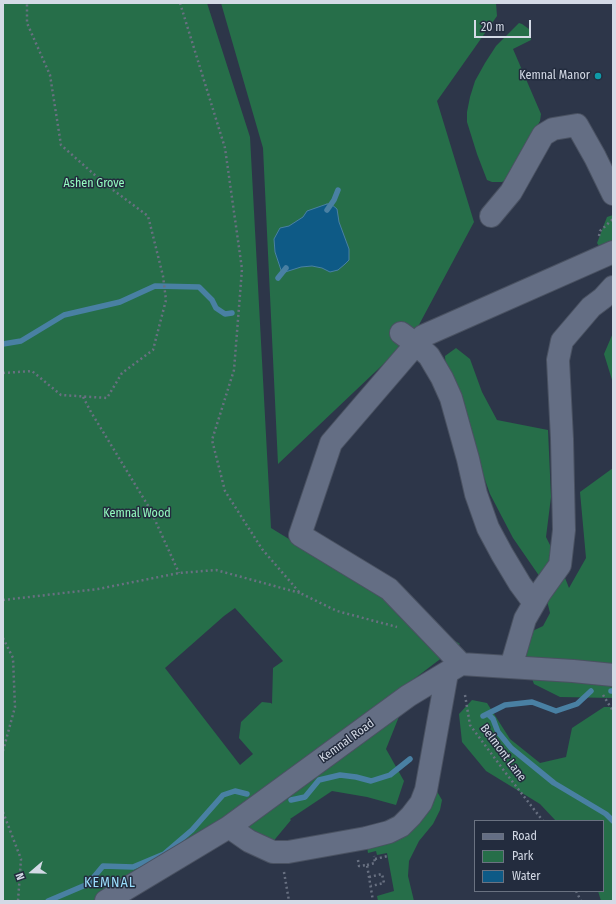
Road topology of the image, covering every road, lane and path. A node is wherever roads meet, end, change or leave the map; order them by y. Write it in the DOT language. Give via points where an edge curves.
graph roads {
  1 [pos="27,3"];
  2 [pos="180,3"];
  3 [pos="613,194"];
  4 [pos="491,216"];
  5 [pos="613,219"];
  6 [pos="606,247"];
  7 [pos="613,287"];
  8 [pos="409,338"];
  9 [pos="3,373"];
  10 [pos="83,397"];
  11 [pos="179,573"];
  12 [pos="300,593"];
  13 [pos="3,600"];
  14 [pos="534,603"];
  15 [pos="404,629"];
  16 [pos="3,638"];
  17 [pos="511,667"];
  18 [pos="454,669"];
  19 [pos="613,674"];
  20 [pos="3,751"];
  21 [pos="3,812"];
  22 [pos="542,820"];
  23 [pos="229,827"];
  24 [pos="362,838"];
  25 [pos="280,852"];
  26 [pos="388,856"];
  27 [pos="374,859"];
  28 [pos="369,877"];
  29 [pos="371,886"];
  30 [pos="576,892"];
  31 [pos="18,901"];
  32 [pos="106,901"];
  33 [pos="289,901"];
  34 [pos="373,901"];
  35 [pos="581,901"];
  1 -- 10 [label="path" via="27,23 50,74 61,145 105,184 148,216 163,276 166,300 153,350 122,372 107,398"];
  2 -- 12 [label="path" via="225,148 242,269 234,370 212,440 225,491 262,549"];
  3 -- 4 [label="street" via="577,125 553,129 543,135 511,192"];
  5 -- 6 [label="path" via="598,235"];
  6 -- 8 [label="street" via="423,336"];
  7 -- 14 [label="street" via="591,307 562,342 558,360 564,530 560,565"];
  8 -- 14 [label="street" via="429,356 442,378 451,398 476,494 488,528 520,584"];
  8 -- 18 [label="street" via="331,442 300,535 389,589"];
  9 -- 10 [label="path" via="32,371 61,395"];
  10 -- 11 [label="path" via="150,509"];
  11 -- 12 [label="path" via="216,570"];
  11 -- 13 [label="path" via="98,590"];
  12 -- 15 [label="path" via="337,611"];
  14 -- 17 [label="street" via="525,619"];
  16 -- 20 [label="path" via="13,658 15,707"];
  17 -- 18 [label="street"];
  17 -- 19 [label="street"];
  18 -- 22 [label="path, Belmont Lane" via="463,683 470,725"];
  18 -- 23 [label="street, Kemnal Road" via="408,696"];
  18 -- 24 [label="street" via="421,803 401,826 389,832"];
  21 -- 31 [label="path" via="21,859"];
  23 -- 25 [label="street" via="249,841 273,852"];
  23 -- 32 [label="street, Kemnal Road"];
  24 -- 25 [label="street"];
  24 -- 28 [label="path" via="366,856 358,857 359,866 367,865"];
  25 -- 33 [label="path"];
  26 -- 27 [label="path"];
  28 -- 29 [label="path"];
  28 -- 29 [label="path" via="382,874 384,883"];
  29 -- 34 [label="path"];
  30 -- 35 [label="path"];
}
